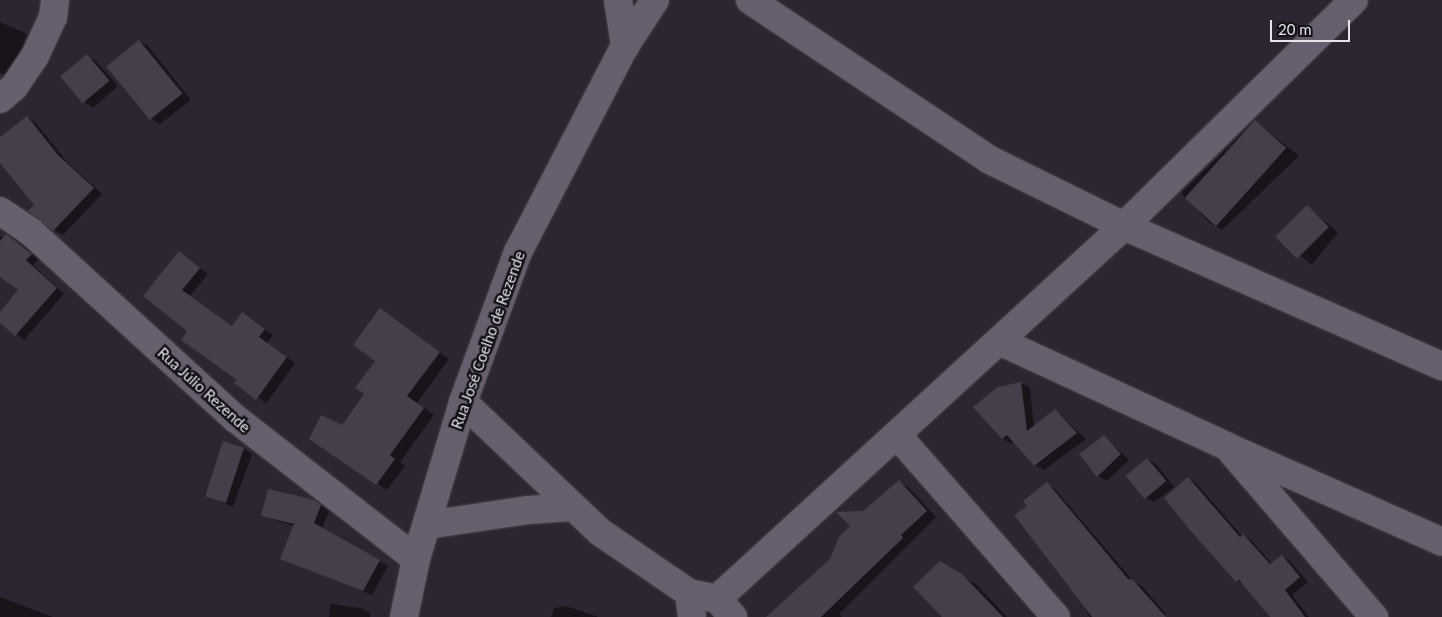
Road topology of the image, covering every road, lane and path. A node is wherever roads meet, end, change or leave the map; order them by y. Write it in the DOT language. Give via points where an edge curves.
graph roads {
  1 [pos="55,0"];
  2 [pos="618,0"];
  3 [pos="655,0"];
  4 [pos="750,0"];
  5 [pos="1354,0"];
  6 [pos="626,46"];
  7 [pos="0,99"];
  8 [pos="0,211"];
  9 [pos="1124,226"];
  10 [pos="999,341"];
  11 [pos="1442,366"];
  12 [pos="463,402"];
  13 [pos="898,436"];
  14 [pos="1228,447"];
  15 [pos="571,507"];
  16 [pos="427,525"];
  17 [pos="1442,542"];
  18 [pos="416,559"];
  19 [pos="691,605"];
  20 [pos="725,608"];
  21 [pos="404,617"];
  22 [pos="1056,617"];
  23 [pos="1374,617"];
  1 -- 7 [label="street" via="53,17 35,56 14,87"];
  2 -- 6 [label="street"];
  3 -- 6 [label="street, Rua José Coelho de Rezende"];
  4 -- 9 [label="street" via="988,158"];
  5 -- 9 [label="street"];
  6 -- 12 [label="street, Rua José Coelho de Rezende" via="518,252"];
  8 -- 18 [label="street, Rua Júlio Rezende" via="32,232 236,419"];
  9 -- 10 [label="street"];
  9 -- 11 [label="street"];
  10 -- 13 [label="street"];
  10 -- 14 [label="street"];
  12 -- 15 [label="street"];
  12 -- 16 [label="street, Rua José Coelho de Rezende"];
  13 -- 20 [label="street"];
  13 -- 22 [label="street"];
  14 -- 17 [label="street"];
  14 -- 23 [label="street"];
  15 -- 16 [label="street"];
  15 -- 19 [label="street"];
  16 -- 18 [label="street, Rua José Coelho de Rezende"];
  18 -- 21 [label="street, Rua José Coelho de Rezende"];
  19 -- 20 [label="street"];
}
